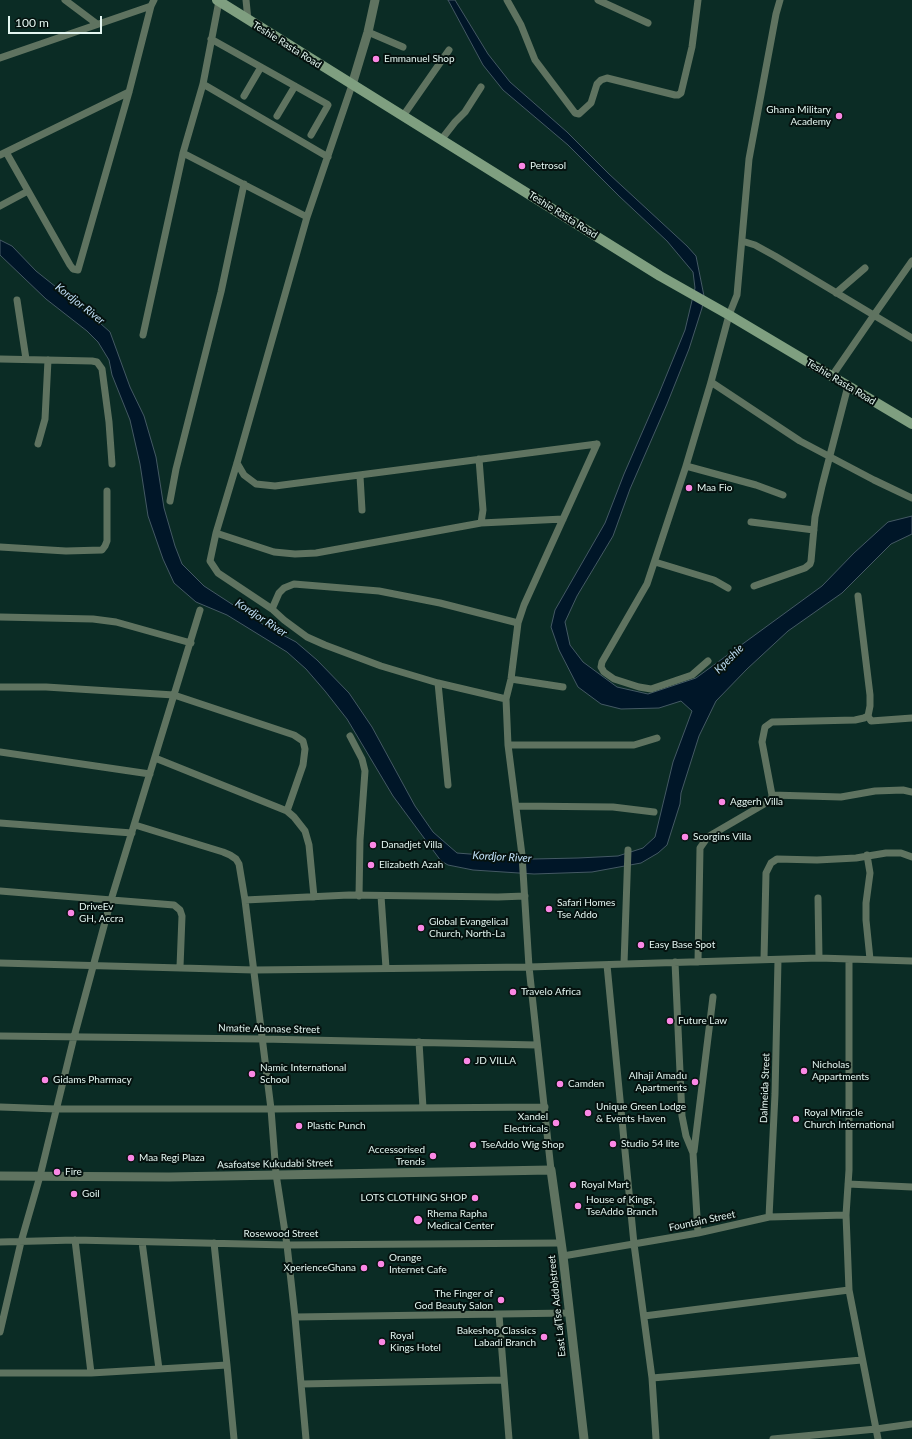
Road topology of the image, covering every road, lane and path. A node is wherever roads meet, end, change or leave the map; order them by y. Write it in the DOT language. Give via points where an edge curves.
graph roads {
  1 [pos="65,0"];
  2 [pos="246,0"];
  3 [pos="375,0"];
  4 [pos="507,0"];
  5 [pos="598,0"];
  6 [pos="698,0"];
  7 [pos="780,0"];
  8 [pos="218,1"];
  9 [pos="153,3"];
  10 [pos="248,20"];
  11 [pos="648,23"];
  12 [pos="97,24"];
  13 [pos="368,32"];
  14 [pos="211,39"];
  15 [pos="403,46"];
  16 [pos="450,50"];
  17 [pos="0,58"];
  18 [pos="261,67"];
  19 [pos="203,84"];
  20 [pos="352,85"];
  21 [pos="295,86"];
  22 [pos="481,87"];
  23 [pos="129,92"];
  24 [pos="244,96"];
  25 [pos="276,116"];
  26 [pos="403,116"];
  27 [pos="311,135"];
  28 [pos="441,140"];
  29 [pos="2,152"];
  30 [pos="183,153"];
  31 [pos="328,157"];
  32 [pos="244,184"];
  33 [pos="28,191"];
  34 [pos="0,206"];
  35 [pos="307,217"];
  36 [pos="742,241"];
  37 [pos="912,261"];
  38 [pos="865,268"];
  39 [pos="836,293"];
  40 [pos="17,300"];
  41 [pos="729,315"];
  42 [pos="874,315"];
  43 [pos="143,335"];
  44 [pos="912,338"];
  45 [pos="0,358"];
  46 [pos="26,359"];
  47 [pos="48,360"];
  48 [pos="832,376"];
  49 [pos="711,382"];
  50 [pos="848,386"];
  51 [pos="912,424"];
  52 [pos="38,444"];
  53 [pos="829,457"];
  54 [pos="480,459"];
  55 [pos="237,463"];
  56 [pos="112,464"];
  57 [pos="686,466"];
  58 [pos="360,476"];
  59 [pos="107,491"];
  60 [pos="783,495"];
  61 [pos="912,498"];
  62 [pos="170,501"];
  63 [pos="362,510"];
  64 [pos="563,519"];
  65 [pos="481,522"];
  66 [pos="751,522"];
  67 [pos="814,530"];
  68 [pos="216,533"];
  69 [pos="0,547"];
  70 [pos="654,562"];
  71 [pos="754,586"];
  72 [pos="728,588"];
  73 [pos="858,596"];
  74 [pos="272,609"];
  75 [pos="200,610"];
  76 [pos="0,617"];
  77 [pos="518,623"];
  78 [pos="191,642"];
  79 [pos="708,661"];
  80 [pos="511,679"];
  81 [pos="438,684"];
  82 [pos="0,687"];
  83 [pos="563,687"];
  84 [pos="174,695"];
  85 [pos="506,699"];
  86 [pos="868,716"];
  87 [pos="912,718"];
  88 [pos="350,736"];
  89 [pos="657,738"];
  90 [pos="508,745"];
  91 [pos="0,752"];
  92 [pos="155,758"];
  93 [pos="150,774"];
  94 [pos="448,785"];
  95 [pos="912,792"];
  96 [pos="772,795"];
  97 [pos="517,806"];
  98 [pos="287,811"];
  99 [pos="654,812"];
  100 [pos="0,822"];
  101 [pos="134,825"];
  102 [pos="132,833"];
  103 [pos="628,850"];
  104 [pos="867,856"];
  105 [pos="912,857"];
  106 [pos="0,891"];
  107 [pos="359,896"];
  108 [pos="381,896"];
  109 [pos="525,896"];
  110 [pos="314,897"];
  111 [pos="818,898"];
  112 [pos="111,900"];
  113 [pos="246,900"];
  114 [pos="818,958"];
  115 [pos="764,959"];
  116 [pos="850,959"];
  117 [pos="870,959"];
  118 [pos="778,960"];
  119 [pos="912,960"];
  120 [pos="675,962"];
  121 [pos="698,962"];
  122 [pos="0,963"];
  123 [pos="624,964"];
  124 [pos="607,965"];
  125 [pos="93,966"];
  126 [pos="180,967"];
  127 [pos="529,967"];
  128 [pos="386,968"];
  129 [pos="254,970"];
  130 [pos="713,997"];
  131 [pos="0,1036"];
  132 [pos="74,1037"];
  133 [pos="262,1039"];
  134 [pos="419,1042"];
  135 [pos="537,1045"];
  136 [pos="0,1107"];
  137 [pos="544,1107"];
  138 [pos="423,1108"];
  139 [pos="56,1109"];
  140 [pos="270,1109"];
  141 [pos="693,1153"];
  142 [pos="551,1170"];
  143 [pos="276,1174"];
  144 [pos="0,1176"];
  145 [pos="40,1176"];
  146 [pos="848,1184"];
  147 [pos="912,1187"];
  148 [pos="846,1215"];
  149 [pos="769,1217"];
  150 [pos="698,1233"];
  151 [pos="76,1240"];
  152 [pos="0,1242"];
  153 [pos="21,1242"];
  154 [pos="142,1242"];
  155 [pos="214,1243"];
  156 [pos="561,1243"];
  157 [pos="287,1244"];
  158 [pos="634,1244"];
  159 [pos="563,1256"];
  160 [pos="849,1290"];
  161 [pos="3,1304"];
  162 [pos="569,1313"];
  163 [pos="499,1315"];
  164 [pos="644,1316"];
  165 [pos="295,1317"];
  166 [pos="0,1332"];
  167 [pos="862,1360"];
  168 [pos="227,1365"];
  169 [pos="158,1369"];
  170 [pos="0,1373"];
  171 [pos="91,1373"];
  172 [pos="652,1378"];
  173 [pos="504,1380"];
  174 [pos="301,1384"];
  175 [pos="912,1424"];
  176 [pos="876,1429"];
  177 [pos="234,1439"];
  178 [pos="306,1439"];
  179 [pos="509,1439"];
  180 [pos="584,1439"];
  181 [pos="656,1439"];
  182 [pos="773,1439"];
  183 [pos="878,1439"];
  1 -- 12 [label="street"];
  2 -- 10 [label="street"];
  3 -- 13 [label="street"];
  4 -- 6 [label="street" via="522,25 535,60 574,112 579,114 591,103 597,84 607,78 675,95 681,93 692,47"];
  5 -- 11 [label="street"];
  7 -- 36 [label="street" via="749,160"];
  8 -- 10 [label="main road, Teshie Rasta Road"];
  8 -- 14 [label="street"];
  9 -- 12 [label="street"];
  9 -- 23 [label="street"];
  10 -- 20 [label="main road, Teshie Rasta Road"];
  12 -- 17 [label="street"];
  13 -- 15 [label="street"];
  13 -- 20 [label="street"];
  14 -- 18 [label="street"];
  14 -- 19 [label="street"];
  16 -- 26 [label="street"];
  18 -- 21 [label="street"];
  18 -- 24 [label="street"];
  19 -- 30 [label="street"];
  19 -- 31 [label="street"];
  20 -- 26 [label="main road, Teshie Rasta Road"];
  20 -- 31 [label="street"];
  21 -- 25 [label="street"];
  21 -- 27 [label="street" via="328,105"];
  22 -- 28 [label="street" via="465,112"];
  23 -- 29 [label="street"];
  23 -- 33 [label="street" via="78,270 70,265"];
  26 -- 28 [label="main road, Teshie Rasta Road"];
  28 -- 41 [label="main road, Teshie Rasta Road" via="660,276"];
  29 -- 33 [label="street"];
  30 -- 32 [label="street"];
  30 -- 43 [label="street"];
  31 -- 35 [label="street"];
  32 -- 35 [label="street"];
  32 -- 62 [label="street" via="221,292"];
  33 -- 34 [label="street"];
  35 -- 55 [label="street"];
  36 -- 39 [label="street" via="775,256"];
  36 -- 41 [label="street" via="737,296"];
  37 -- 42 [label="street"];
  38 -- 39 [label="street"];
  39 -- 42 [label="street"];
  40 -- 46 [label="street"];
  41 -- 48 [label="main road, Teshie Rasta Road"];
  41 -- 49 [label="street"];
  42 -- 44 [label="street"];
  42 -- 48 [label="street"];
  45 -- 46 [label="street"];
  46 -- 47 [label="street"];
  47 -- 52 [label="street" via="45,419"];
  47 -- 56 [label="street" via="92,361 97,362 102,369"];
  48 -- 50 [label="main road, Teshie Rasta Road"];
  49 -- 53 [label="street" via="800,441"];
  49 -- 57 [label="street"];
  50 -- 51 [label="main road, Teshie Rasta Road"];
  50 -- 53 [label="street"];
  53 -- 61 [label="street"];
  53 -- 67 [label="street"];
  54 -- 58 [label="street"];
  54 -- 64 [label="street" via="597,444"];
  54 -- 65 [label="street" via="483,510"];
  55 -- 58 [label="street" via="244,475 256,484 275,486"];
  55 -- 68 [label="street"];
  57 -- 60 [label="street"];
  57 -- 70 [label="street"];
  58 -- 63 [label="street"];
  59 -- 69 [label="street" via="107,541 102,550 66,551"];
  64 -- 65 [label="street"];
  64 -- 77 [label="street"];
  65 -- 68 [label="street" via="380,542 295,554 274,552"];
  66 -- 67 [label="street"];
  67 -- 71 [label="street" via="810,564"];
  68 -- 74 [label="street" via="210,561 214,568"];
  70 -- 72 [label="street" via="714,580"];
  70 -- 79 [label="street" via="647,584 601,667 614,679 651,689 692,675"];
  73 -- 86 [label="street" via="870,695"];
  74 -- 77 [label="street" via="284,588 294,584 379,591"];
  74 -- 81 [label="street" via="307,637 381,666"];
  75 -- 78 [label="street"];
  76 -- 78 [label="street" via="93,619 116,622"];
  77 -- 80 [label="street"];
  78 -- 84 [label="street"];
  80 -- 83 [label="street"];
  80 -- 85 [label="street"];
  81 -- 85 [label="street"];
  81 -- 94 [label="street"];
  82 -- 84 [label="street" via="46,687"];
  84 -- 92 [label="street"];
  84 -- 98 [label="street" via="294,735 303,741 306,748"];
  85 -- 90 [label="street"];
  86 -- 87 [label="street" via="871,721"];
  86 -- 96 [label="street" via="855,720 772,722 765,727 762,742"];
  88 -- 107 [label="street" via="365,771"];
  89 -- 90 [label="street" via="634,745"];
  90 -- 97 [label="street"];
  91 -- 93 [label="street"];
  92 -- 93 [label="street"];
  92 -- 98 [label="street"];
  93 -- 101 [label="street"];
  95 -- 96 [label="street" via="875,791 841,797"];
  96 -- 121 [label="street" via="768,802 707,838 700,848"];
  97 -- 99 [label="street" via="613,807"];
  97 -- 109 [label="street"];
  98 -- 110 [label="street" via="305,831 309,845"];
  100 -- 102 [label="street"];
  101 -- 102 [label="street"];
  101 -- 113 [label="street" via="236,859"];
  102 -- 112 [label="street"];
  103 -- 123 [label="street"];
  104 -- 105 [label="street" via="901,853"];
  104 -- 115 [label="street" via="817,860 777,859 771,863 766,873"];
  104 -- 117 [label="street" via="870,873 866,920"];
  106 -- 112 [label="street"];
  107 -- 108 [label="street"];
  107 -- 110 [label="street"];
  108 -- 109 [label="street"];
  108 -- 128 [label="street"];
  109 -- 127 [label="street"];
  110 -- 113 [label="street"];
  111 -- 114 [label="street"];
  112 -- 125 [label="street"];
  112 -- 126 [label="street" via="174,906 180,910"];
  113 -- 129 [label="street"];
  114 -- 116 [label="street"];
  114 -- 118 [label="street"];
  115 -- 118 [label="street"];
  115 -- 121 [label="street"];
  116 -- 117 [label="street"];
  116 -- 146 [label="street"];
  117 -- 119 [label="street"];
  118 -- 149 [label="street, Dalmeida Street"];
  120 -- 121 [label="street"];
  120 -- 123 [label="street"];
  120 -- 141 [label="street" via="682,1116"];
  122 -- 125 [label="street"];
  123 -- 124 [label="street"];
  124 -- 127 [label="street"];
  124 -- 158 [label="street"];
  125 -- 126 [label="street"];
  125 -- 132 [label="street"];
  126 -- 129 [label="street"];
  127 -- 128 [label="street"];
  127 -- 135 [label="street"];
  128 -- 129 [label="street"];
  129 -- 133 [label="street"];
  130 -- 141 [label="street"];
  131 -- 132 [label="street, Nmatie Abonase Street"];
  132 -- 133 [label="street, Nmatie Abonase Street"];
  132 -- 139 [label="street"];
  133 -- 134 [label="street, Nmatie Abonase Street"];
  133 -- 140 [label="street"];
  134 -- 135 [label="street, Nmatie Abonase Street"];
  134 -- 138 [label="street"];
  135 -- 137 [label="street"];
  136 -- 139 [label="street"];
  137 -- 138 [label="street"];
  137 -- 142 [label="street"];
  138 -- 140 [label="street"];
  139 -- 140 [label="street"];
  139 -- 145 [label="street"];
  140 -- 143 [label="street"];
  141 -- 150 [label="street"];
  142 -- 143 [label="street, Asafoatse Kukudabi Street"];
  142 -- 156 [label="street, East La(Tse Addo)street"];
  143 -- 145 [label="street, Asafoatse Kukudabi Street" via="169,1177"];
  143 -- 157 [label="street"];
  144 -- 145 [label="street, Asafoatse Kukudabi Street"];
  145 -- 153 [label="street"];
  146 -- 147 [label="street"];
  146 -- 148 [label="street"];
  148 -- 149 [label="street, Fountain Street"];
  148 -- 160 [label="street"];
  149 -- 150 [label="street, Fountain Street"];
  150 -- 158 [label="street, Fountain Street"];
  151 -- 153 [label="street, Rosewood Street"];
  151 -- 154 [label="street, Rosewood Street"];
  151 -- 171 [label="street"];
  152 -- 153 [label="street, Rosewood Street"];
  153 -- 161 [label="street"];
  154 -- 155 [label="street, Rosewood Street"];
  154 -- 169 [label="street"];
  155 -- 157 [label="street, Rosewood Street"];
  155 -- 168 [label="street"];
  156 -- 157 [label="street, Rosewood Street"];
  156 -- 159 [label="street, East La(Tse Addo)street"];
  157 -- 165 [label="street"];
  158 -- 159 [label="street, Fountain Street"];
  158 -- 164 [label="street"];
  159 -- 162 [label="street, East La(Tse Addo)street"];
  160 -- 164 [label="street"];
  160 -- 167 [label="street"];
  161 -- 166 [label="street"];
  162 -- 163 [label="street"];
  162 -- 180 [label="street, East La(Tse Addo)street"];
  163 -- 165 [label="street"];
  163 -- 173 [label="street"];
  164 -- 172 [label="street"];
  165 -- 174 [label="street"];
  167 -- 172 [label="street"];
  167 -- 176 [label="street"];
  168 -- 169 [label="street"];
  168 -- 177 [label="street"];
  169 -- 171 [label="street"];
  170 -- 171 [label="street"];
  172 -- 181 [label="street"];
  173 -- 174 [label="street"];
  173 -- 179 [label="street"];
  174 -- 178 [label="street"];
  175 -- 176 [label="street"];
  176 -- 182 [label="street"];
  176 -- 183 [label="street"];
}
